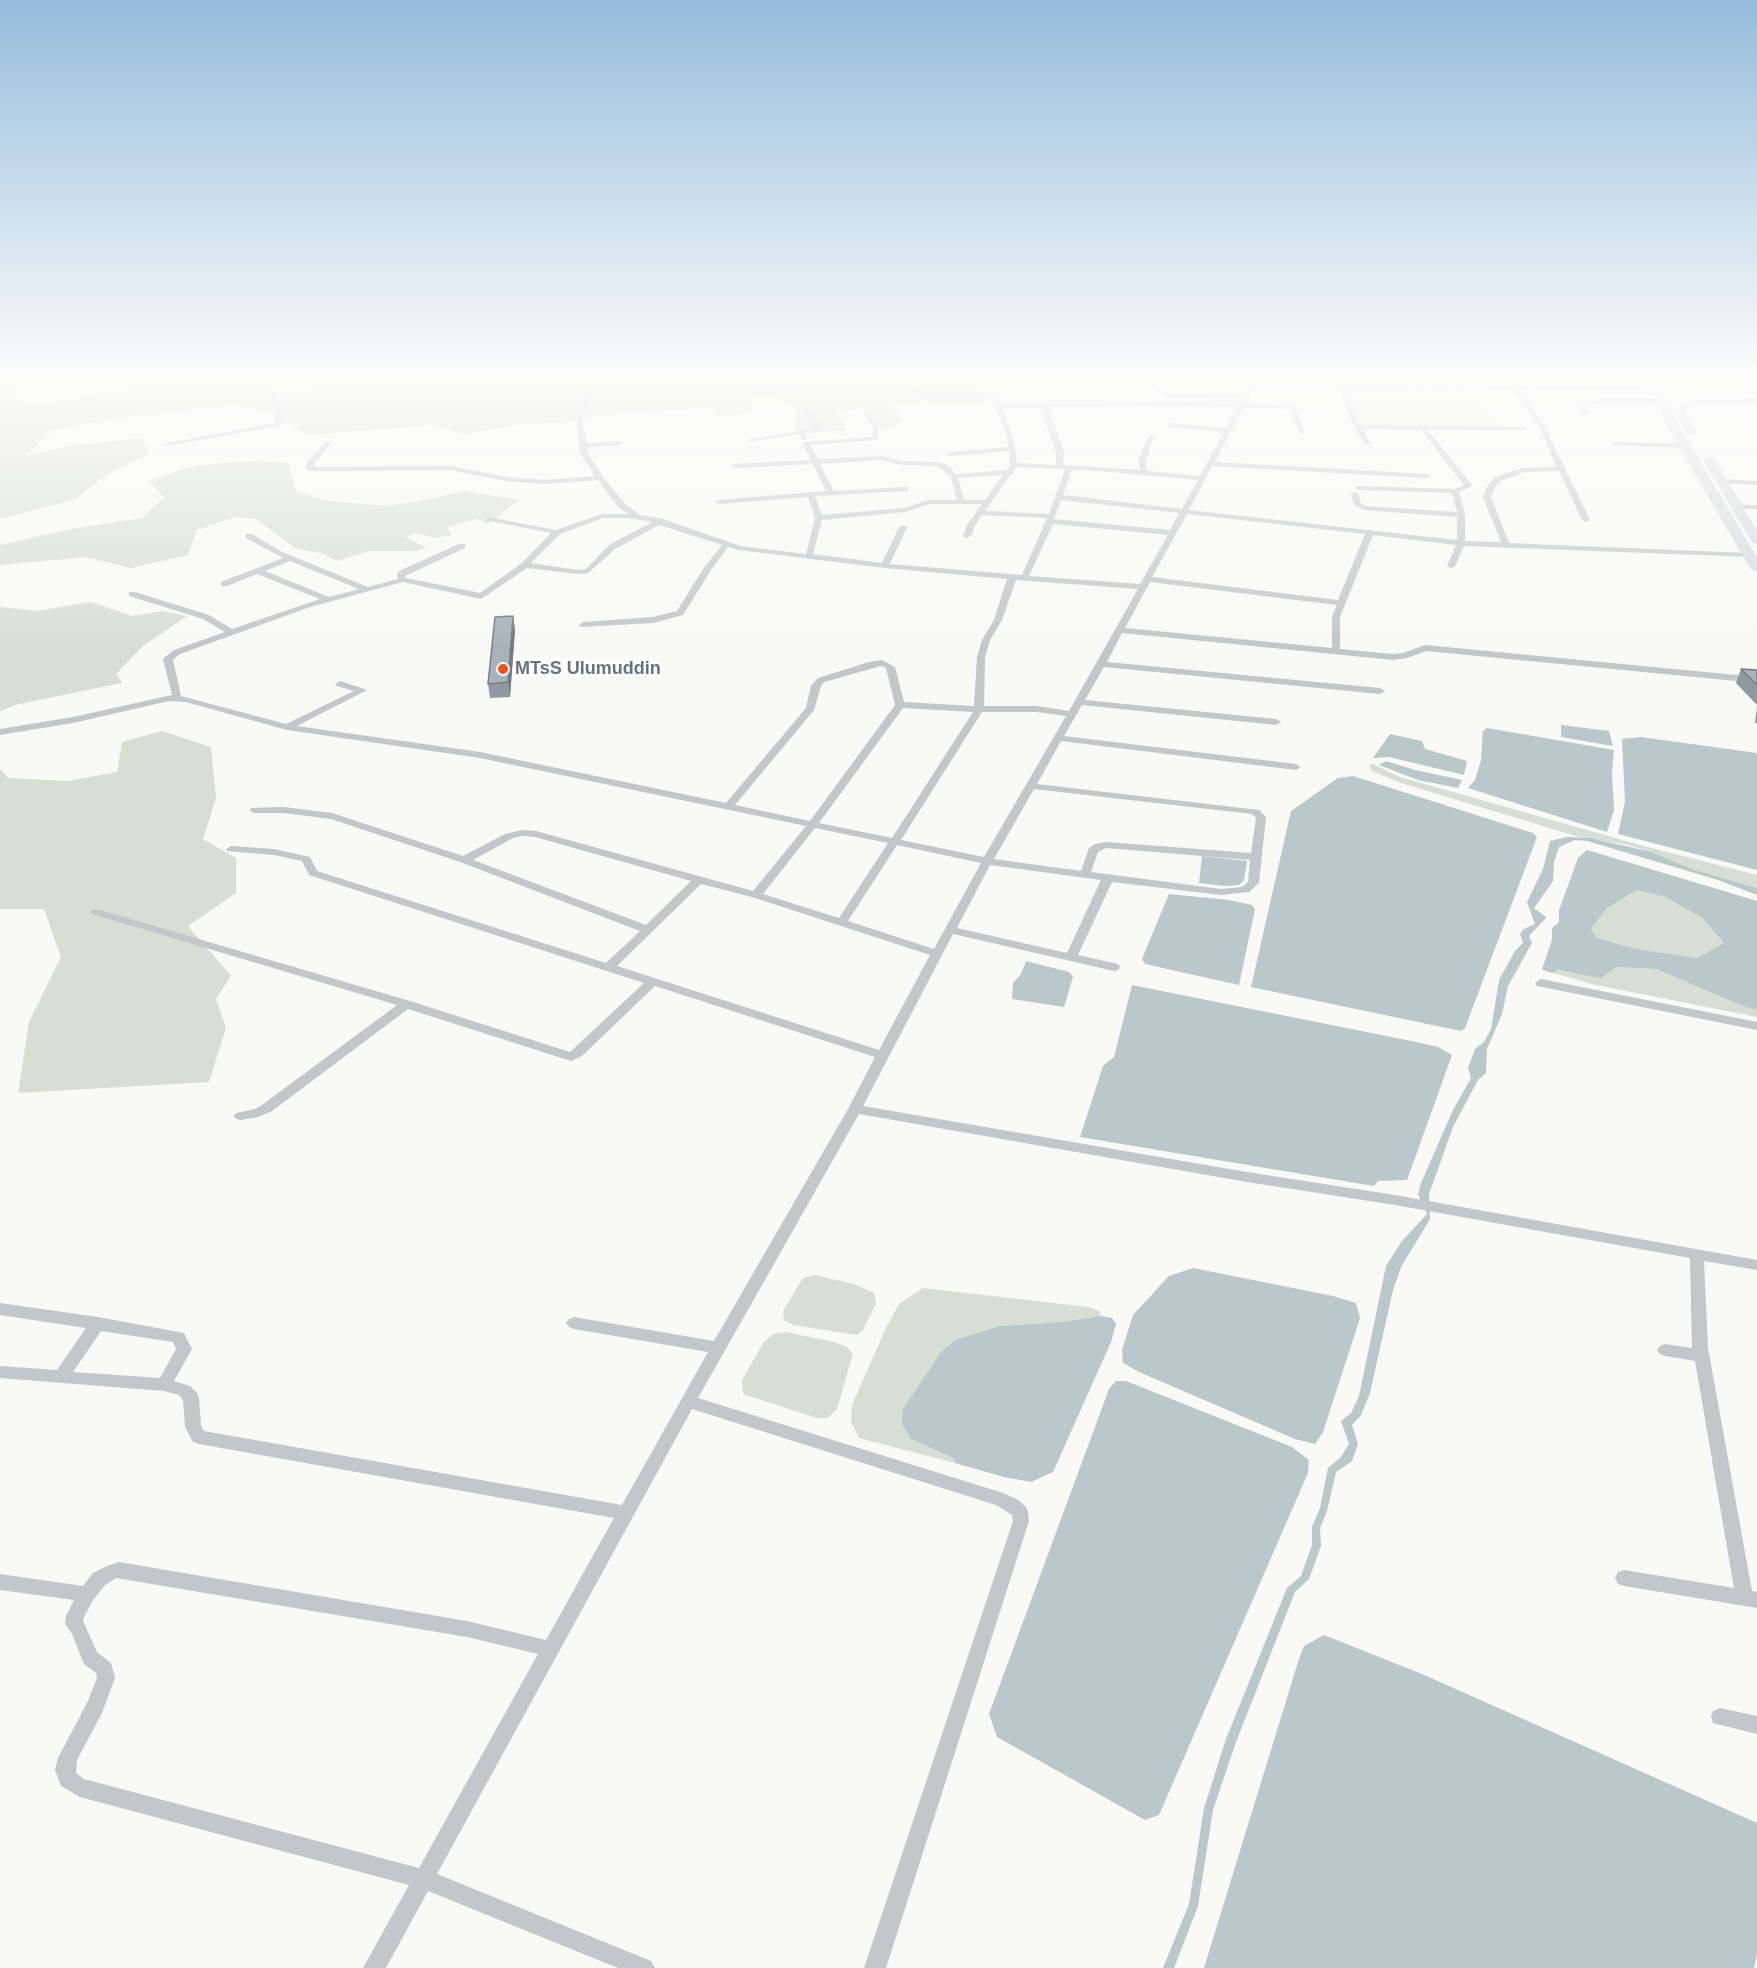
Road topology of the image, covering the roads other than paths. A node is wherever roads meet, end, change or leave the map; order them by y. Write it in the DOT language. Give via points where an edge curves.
graph roads {
  1 [pos="310,466"];
  2 [pos="592,466"];
  3 [pos="736,466"];
  4 [pos="739,466"];
  5 [pos="817,466"];
  6 [pos="941,466"];
  7 [pos="1012,466"];
  8 [pos="1143,466"];
  9 [pos="1210,466"];
  10 [pos="1244,466"];
  11 [pos="1453,466"];
  12 [pos="1561,466"];
  13 [pos="1698,466"];
  14 [pos="1711,466"];
  15 [pos="1059,467"];
  16 [pos="1069,467"];
  17 [pos="1012,469"];
  18 [pos="1563,469"];
  19 [pos="1418,471"];
  20 [pos="1144,472"];
  21 [pos="954,476"];
  22 [pos="1427,476"];
  23 [pos="600,478"];
  24 [pos="1203,478"];
  25 [pos="1720,481"];
  26 [pos="1757,483"];
  27 [pos="905,489"];
  28 [pos="1436,489"];
  29 [pos="1455,491"];
  30 [pos="831,493"];
  31 [pos="811,494"];
  32 [pos="1059,497"];
  33 [pos="719,502"];
  34 [pos="961,502"];
  35 [pos="988,502"];
  36 [pos="1737,507"];
  37 [pos="1757,507"];
  38 [pos="1185,512"];
  39 [pos="979,513"];
  40 [pos="1461,514"];
  41 [pos="637,516"];
  42 [pos="819,518"];
  43 [pos="1051,518"];
  44 [pos="490,519"];
  45 [pos="1586,520"];
  46 [pos="660,521"];
  47 [pos="903,527"];
  48 [pos="557,531"];
  49 [pos="1370,531"];
  50 [pos="1174,533"];
  51 [pos="1755,535"];
  52 [pos="249,536"];
  53 [pos="967,536"];
  54 [pos="1461,543"];
  55 [pos="726,545"];
  56 [pos="462,546"];
  57 [pos="1506,546"];
  58 [pos="1748,555"];
  59 [pos="809,556"];
  60 [pos="291,558"];
  61 [pos="525,565"];
  62 [pos="885,566"];
  63 [pos="1451,566"];
  64 [pos="1757,568"];
  65 [pos="257,571"];
  66 [pos="1012,578"];
  67 [pos="1024,579"];
  68 [pos="403,580"];
  69 [pos="1145,583"];
  70 [pos="224,584"];
  71 [pos="367,589"];
  72 [pos="132,594"];
  73 [pos="328,599"];
  74 [pos="1340,603"];
  75 [pos="583,625"];
  76 [pos="1120,630"];
  77 [pos="231,632"];
  78 [pos="1336,651"];
  79 [pos="1101,664"];
  80 [pos="1757,680"];
  81 [pos="340,684"];
  82 [pos="1380,691"];
  83 [pos="177,698"];
  84 [pos="900,705"];
  85 [pos="1075,708"];
  86 [pos="979,709"];
  87 [pos="1276,722"];
  88 [pos="287,728"];
  89 [pos="0,732"];
  90 [pos="1057,738"];
  91 [pos="1296,767"];
  92 [pos="1031,786"];
  93 [pos="729,806"];
  94 [pos="255,810"];
  95 [pos="813,824"];
  96 [pos="893,841"];
  97 [pos="231,849"];
  98 [pos="1256,857"];
  99 [pos="464,860"];
  100 [pos="987,861"];
  101 [pos="1085,875"];
  102 [pos="1108,878"];
  103 [pos="699,880"];
  104 [pos="756,895"];
  105 [pos="96,912"];
  106 [pos="841,923"];
  107 [pos="648,930"];
  108 [pos="952,930"];
  109 [pos="938,954"];
  110 [pos="1071,957"];
  111 [pos="1114,967"];
  112 [pos="608,968"];
  113 [pos="652,982"];
  114 [pos="1541,982"];
  115 [pos="406,1004"];
  116 [pos="1757,1026"];
  117 [pos="882,1055"];
  118 [pos="855,1109"];
  119 [pos="241,1116"];
  120 [pos="1697,1256"];
  121 [pos="1757,1265"];
  122 [pos="0,1309"];
  123 [pos="98,1323"];
  124 [pos="574,1323"];
  125 [pos="718,1348"];
  126 [pos="1665,1350"];
  127 [pos="1702,1356"];
  128 [pos="0,1372"];
  129 [pos="61,1377"];
  130 [pos="164,1385"];
  131 [pos="688,1401"];
  132 [pos="627,1513"];
  133 [pos="1624,1578"];
  134 [pos="0,1582"];
  135 [pos="87,1594"];
  136 [pos="1750,1599"];
  137 [pos="550,1648"];
  138 [pos="1719,1717"];
  139 [pos="1757,1725"];
  140 [pos="423,1879"];
  141 [pos="374,1968"];
  142 [pos="644,1968"];
  143 [pos="875,1968"];
  1 -- 23 [label="street" via="310,469 450,468 545,482"];
  2 -- 23 [label="street"];
  3 -- 4 [label="street"];
  5 -- 30 [label="street"];
  6 -- 21 [label="street"];
  7 -- 17 [label="street"];
  8 -- 20 [label="street"];
  9 -- 24 [label="street"];
  10 -- 22 [label="street"];
  11 -- 29 [label="street" via="1469,486"];
  12 -- 18 [label="street"];
  13 -- 58 [label="highway"];
  14 -- 25 [label="highway"];
  15 -- 16 [label="street"];
  15 -- 17 [label="street"];
  16 -- 20 [label="street"];
  16 -- 32 [label="street"];
  17 -- 21 [label="street"];
  17 -- 35 [label="street"];
  18 -- 45 [label="street"];
  18 -- 57 [label="street" via="1523,470 1498,479 1490,488 1487,497"];
  19 -- 22 [label="street"];
  20 -- 24 [label="street"];
  21 -- 34 [label="street"];
  22 -- 28 [label="street"];
  23 -- 41 [label="street" via="622,506"];
  24 -- 38 [label="street"];
  25 -- 26 [label="street"];
  25 -- 36 [label="highway"];
  27 -- 30 [label="street"];
  28 -- 29 [label="street"];
  28 -- 40 [label="street" via="1357,491 1358,505"];
  29 -- 40 [label="street"];
  30 -- 31 [label="street"];
  31 -- 33 [label="street"];
  31 -- 42 [label="street"];
  32 -- 38 [label="street"];
  32 -- 43 [label="street"];
  34 -- 35 [label="street"];
  34 -- 42 [label="street" via="928,502 898,511"];
  35 -- 39 [label="street"];
  36 -- 37 [label="street"];
  36 -- 51 [label="highway"];
  38 -- 49 [label="street"];
  38 -- 50 [label="street"];
  39 -- 43 [label="street"];
  39 -- 53 [label="street"];
  40 -- 54 [label="street"];
  41 -- 46 [label="street"];
  41 -- 48 [label="street" via="602,516"];
  42 -- 59 [label="street"];
  43 -- 50 [label="street"];
  43 -- 67 [label="street"];
  44 -- 48 [label="street"];
  46 -- 55 [label="street"];
  46 -- 61 [label="street" via="612,547 588,571"];
  47 -- 62 [label="street"];
  48 -- 61 [label="street"];
  49 -- 54 [label="street"];
  49 -- 74 [label="street"];
  50 -- 69 [label="street"];
  52 -- 60 [label="street"];
  54 -- 57 [label="street"];
  54 -- 63 [label="street"];
  55 -- 59 [label="street"];
  55 -- 75 [label="street" via="680,613 653,620"];
  56 -- 68 [label="street" via="402,573"];
  57 -- 58 [label="street"];
  58 -- 64 [label="highway"];
  59 -- 62 [label="street"];
  60 -- 65 [label="street"];
  60 -- 71 [label="street"];
  61 -- 68 [label="street" via="481,596"];
  62 -- 66 [label="street"];
  65 -- 70 [label="street"];
  65 -- 73 [label="street"];
  66 -- 67 [label="street"];
  66 -- 86 [label="street" via="981,657"];
  67 -- 69 [label="street"];
  68 -- 71 [label="street"];
  69 -- 74 [label="street"];
  69 -- 76 [label="street"];
  71 -- 73 [label="street"];
  72 -- 77 [label="street" via="206,617"];
  73 -- 77 [label="street"];
  74 -- 78 [label="street" via="1335,625"];
  76 -- 78 [label="street"];
  76 -- 79 [label="street"];
  77 -- 83 [label="street" via="170,656"];
  78 -- 80 [label="street" via="1401,657 1425,648"];
  79 -- 82 [label="street"];
  79 -- 85 [label="street"];
  81 -- 88 [label="street" via="362,690"];
  83 -- 88 [label="street"];
  83 -- 89 [label="street"];
  84 -- 86 [label="street"];
  84 -- 93 [label="street" via="890,667 882,663 823,679 816,686 811,708"];
  84 -- 95 [label="street"];
  85 -- 86 [label="street"];
  85 -- 87 [label="street"];
  85 -- 90 [label="street"];
  86 -- 96 [label="street"];
  88 -- 93 [label="street" via="480,755"];
  90 -- 91 [label="street"];
  90 -- 92 [label="street"];
  92 -- 98 [label="street" via="1256,812 1261,817"];
  92 -- 100 [label="street"];
  93 -- 95 [label="street"];
  94 -- 99 [label="street" via="332,816"];
  95 -- 96 [label="street"];
  95 -- 104 [label="street"];
  96 -- 100 [label="street"];
  96 -- 106 [label="street"];
  97 -- 112 [label="street" via="306,859 313,873"];
  98 -- 101 [label="street" via="1106,845 1093,850"];
  98 -- 102 [label="street" via="1253,883 1245,890 1232,892"];
  99 -- 103 [label="street" via="510,836 537,834"];
  99 -- 107 [label="street"];
  100 -- 101 [label="street"];
  100 -- 108 [label="street"];
  101 -- 102 [label="street"];
  102 -- 110 [label="street"];
  103 -- 104 [label="street"];
  103 -- 107 [label="street"];
  104 -- 106 [label="street"];
  105 -- 115 [label="street"];
  106 -- 109 [label="street"];
  107 -- 112 [label="street"];
  108 -- 109 [label="street"];
  108 -- 110 [label="street"];
  109 -- 117 [label="street"];
  110 -- 111 [label="street"];
  112 -- 113 [label="street"];
  113 -- 115 [label="street" via="571,1057"];
  113 -- 117 [label="street"];
  114 -- 116 [label="street"];
  115 -- 119 [label="street" via="267,1108"];
  117 -- 118 [label="street"];
  118 -- 120 [label="street" via="1395,1200"];
  118 -- 125 [label="street"];
  120 -- 121 [label="street"];
  120 -- 127 [label="street"];
  122 -- 123 [label="street"];
  123 -- 129 [label="street"];
  123 -- 130 [label="street" via="179,1337 184,1349"];
  124 -- 125 [label="street"];
  125 -- 131 [label="street"];
  126 -- 127 [label="street"];
  127 -- 136 [label="street"];
  128 -- 129 [label="street"];
  129 -- 130 [label="street"];
  130 -- 132 [label="street" via="184,1390 191,1398 193,1427 198,1437"];
  131 -- 132 [label="street"];
  131 -- 143 [label="street" via="1000,1499 1020,1512 1021,1521"];
  132 -- 137 [label="street"];
  133 -- 136 [label="street"];
  134 -- 135 [label="street"];
  135 -- 137 [label="street" via="105,1574 119,1570 467,1629"];
  135 -- 140 [label="street" via="74,1624 90,1658 105,1669 106,1678 68,1758 64,1770 68,1779 80,1787"];
  137 -- 140 [label="street"];
  138 -- 139 [label="street"];
  140 -- 141 [label="street"];
  140 -- 142 [label="street"];
}
